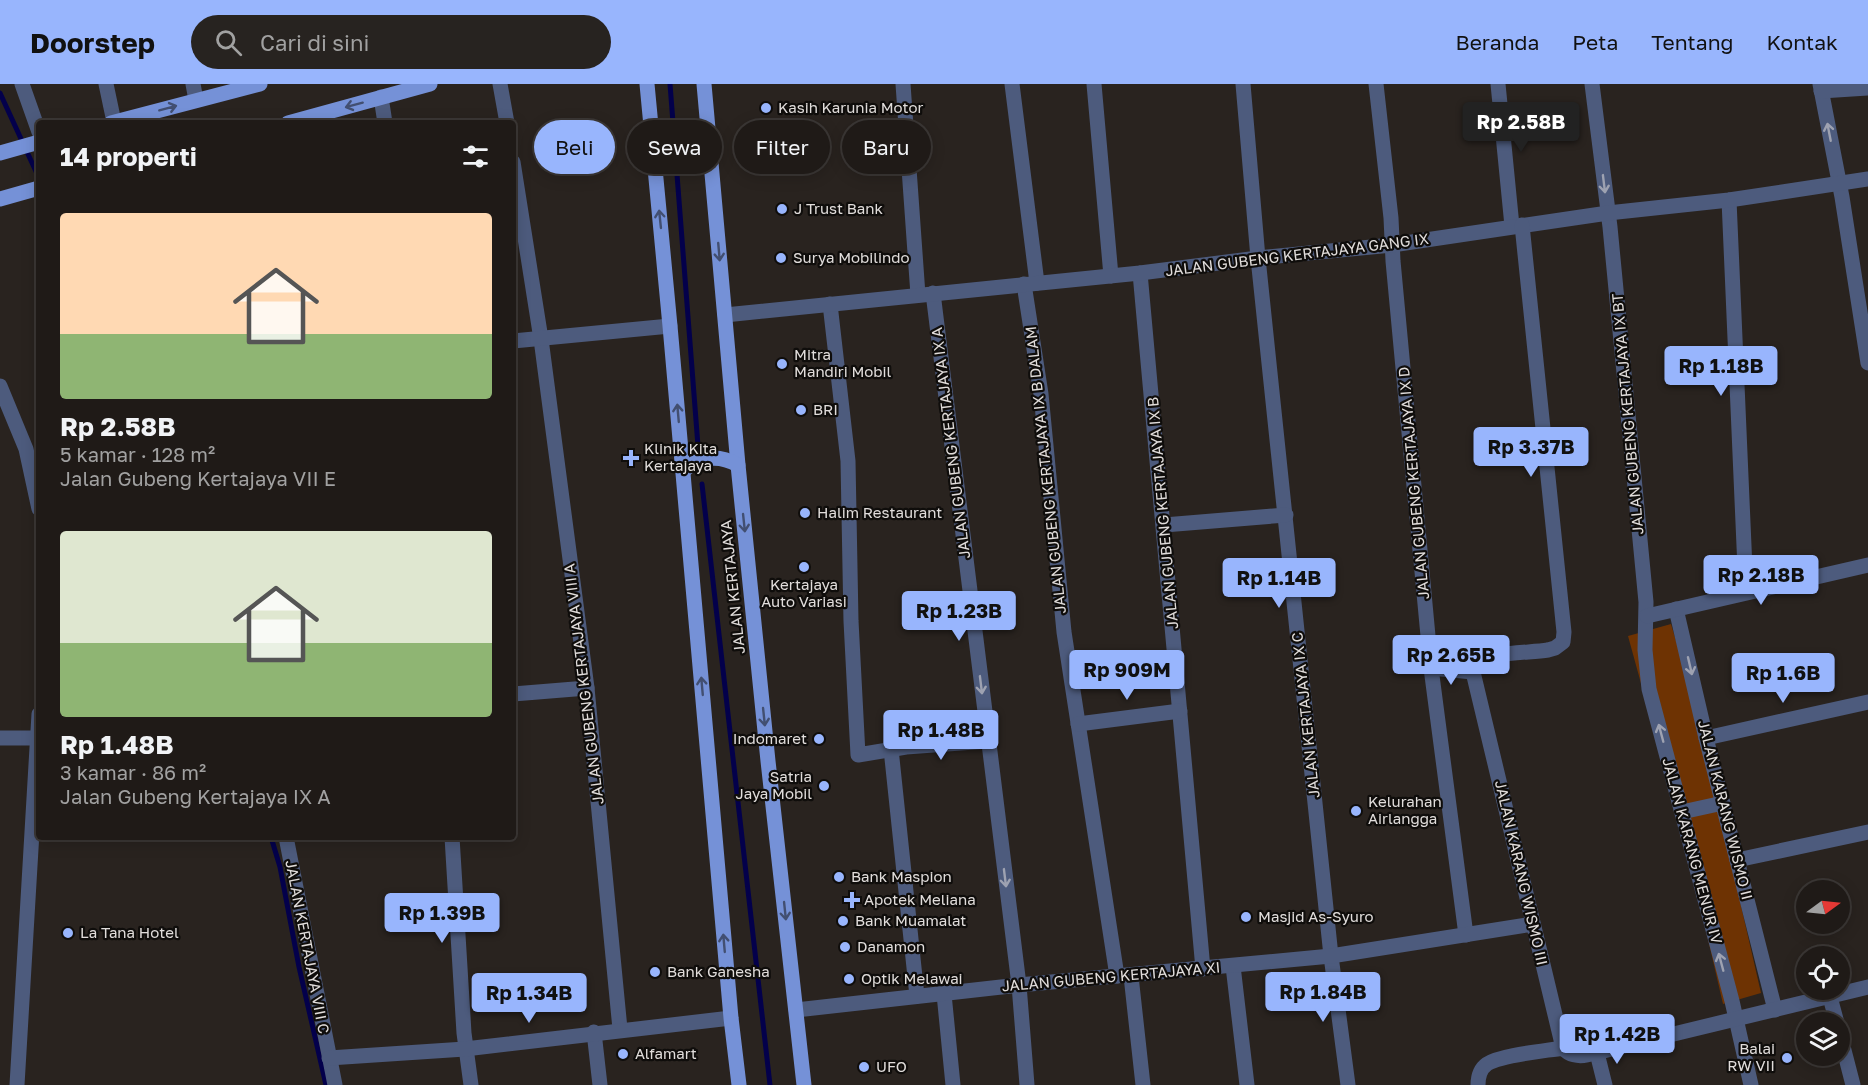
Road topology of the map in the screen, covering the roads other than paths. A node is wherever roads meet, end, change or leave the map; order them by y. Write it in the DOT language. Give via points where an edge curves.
graph roads {
  1 [pos="22,84"];
  2 [pos="106,84"];
  3 [pos="193,84"];
  4 [pos="260,84"];
  5 [pos="430,84"];
  6 [pos="500,84"];
  7 [pos="647,84"];
  8 [pos="704,84"];
  9 [pos="903,84"];
  10 [pos="1012,84"];
  11 [pos="1094,84"];
  12 [pos="1243,84"];
  13 [pos="1376,84"];
  14 [pos="1498,84"];
  15 [pos="1592,84"];
  16 [pos="1820,87"];
  17 [pos="1868,88"];
  18 [pos="381,97"];
  19 [pos="196,100"];
  20 [pos="112,120"];
  21 [pos="123,120"];
  22 [pos="310,120"];
  23 [pos="385,120"];
  24 [pos="506,120"];
  25 [pos="36,135"];
  26 [pos="36,139"];
  27 [pos="8,151"];
  28 [pos="1868,179"];
  29 [pos="516,181"];
  30 [pos="1839,183"];
  31 [pos="35,189"];
  32 [pos="0,198"];
  33 [pos="1729,200"];
  34 [pos="1608,213"];
  35 [pos="1517,226"];
  36 [pos="1392,245"];
  37 [pos="1258,258"];
  38 [pos="1140,273"];
  39 [pos="1111,276"];
  40 [pos="1030,284"];
  41 [pos="1863,293"];
  42 [pos="925,294"];
  43 [pos="830,304"];
  44 [pos="725,315"];
  45 [pos="670,326"];
  46 [pos="541,339"];
  47 [pos="516,341"];
  48 [pos="1868,363"];
  49 [pos="0,386"];
  50 [pos="738,465"];
  51 [pos="683,471"];
  52 [pos="36,495"];
  53 [pos="1286,515"];
  54 [pos="1164,525"];
  55 [pos="1868,565"];
  56 [pos="1746,592"];
  57 [pos="1676,609"];
  58 [pos="1647,616"];
  59 [pos="1431,668"];
  60 [pos="1473,672"];
  61 [pos="587,688"];
  62 [pos="516,694"];
  63 [pos="1868,702"];
  64 [pos="1180,711"];
  65 [pos="1078,724"];
  66 [pos="0,738"];
  67 [pos="36,738"];
  68 [pos="1706,738"];
  69 [pos="988,741"];
  70 [pos="891,749"];
  71 [pos="36,771"];
  72 [pos="1722,802"];
  73 [pos="1682,812"];
  74 [pos="1868,831"];
  75 [pos="287,840"];
  76 [pos="452,840"];
  77 [pos="1737,860"];
  78 [pos="1533,924"];
  79 [pos="1466,935"];
  80 [pos="1331,956"];
  81 [pos="1233,966"];
  82 [pos="1203,969"];
  83 [pos="1124,976"];
  84 [pos="1019,985"];
  85 [pos="1868,987"];
  86 [pos="1850,992"];
  87 [pos="944,993"];
  88 [pos="917,996"];
  89 [pos="1817,1000"];
  90 [pos="796,1010"];
  91 [pos="1775,1010"];
  92 [pos="731,1018"];
  93 [pos="1736,1019"];
  94 [pos="620,1029"];
  95 [pos="594,1032"];
  96 [pos="1563,1047"];
  97 [pos="465,1049"];
  98 [pos="1592,1054"];
  99 [pos="329,1058"];
  100 [pos="1848,1066"];
  101 [pos="17,1085"];
  102 [pos="335,1085"];
  103 [pos="471,1085"];
  104 [pos="600,1085"];
  105 [pos="739,1085"];
  106 [pos="804,1085"];
  107 [pos="953,1085"];
  108 [pos="1026,1085"];
  109 [pos="1143,1085"];
  110 [pos="1247,1085"];
  111 [pos="1348,1085"];
  112 [pos="1478,1085"];
  113 [pos="1605,1085"];
  114 [pos="1751,1085"];
  115 [pos="1853,1085"];
  1 -- 25 [label="street"];
  2 -- 20 [label="street"];
  3 -- 19 [label="street"];
  4 -- 19 [label="main road"];
  5 -- 18 [label="main road"];
  6 -- 24 [label="street"];
  45 -- 7 [label="main road, one-way"];
  8 -- 44 [label="main road, JALAN KERTAJAYA, one-way"];
  9 -- 42 [label="street, JALAN GUBENG KERTAJAYA IX A"];
  10 -- 40 [label="street, JALAN GUBENG KERTAJAYA IX B DALAM"];
  11 -- 39 [label="street"];
  12 -- 37 [label="street, JALAN KERTAJAYA IX C"];
  13 -- 36 [label="street, JALAN GUBENG KERTAJAYA IX D"];
  14 -- 35 [label="street"];
  15 -- 34 [label="street, JALAN GUBENG KERTAJAYA IX BT, one-way"];
  16 -- 17 [label="street"];
  30 -- 16 [label="street, one-way"];
  18 -- 22 [label="main road, one-way"];
  18 -- 23 [label="street"];
  21 -- 19 [label="main road, one-way"];
  26 -- 27 [label="main road"];
  28 -- 30 [label="street, JALAN GUBENG KERTAJAYA GANG IX"];
  29 -- 46 [label="street, JALAN GUBENG KERTAJAYA VIII A"];
  30 -- 33 [label="street, JALAN GUBENG KERTAJAYA GANG IX"];
  30 -- 41 [label="street"];
  31 -- 32 [label="main road"];
  33 -- 34 [label="street, JALAN GUBENG KERTAJAYA GANG IX"];
  33 -- 56 [label="street"];
  34 -- 35 [label="street, JALAN GUBENG KERTAJAYA GANG IX"];
  34 -- 58 [label="street, JALAN GUBENG KERTAJAYA IX BT"];
  35 -- 36 [label="street, JALAN GUBENG KERTAJAYA GANG IX"];
  35 -- 60 [label="street" via="1564,632 1563,642 1555,648 1495,657 1477,665"];
  36 -- 37 [label="street, JALAN GUBENG KERTAJAYA GANG IX"];
  36 -- 59 [label="street, JALAN GUBENG KERTAJAYA IX D"];
  37 -- 38 [label="street, JALAN GUBENG KERTAJAYA GANG IX"];
  37 -- 53 [label="street, JALAN KERTAJAYA IX C"];
  38 -- 39 [label="street, JALAN GUBENG KERTAJAYA GANG IX"];
  38 -- 54 [label="street, JALAN GUBENG KERTAJAYA IX B"];
  39 -- 40 [label="street, JALAN GUBENG KERTAJAYA GANG IX"];
  40 -- 42 [label="street, JALAN GUBENG KERTAJAYA GANG IX"];
  40 -- 65 [label="street, JALAN GUBENG KERTAJAYA IX B DALAM" via="1064,632"];
  41 -- 48 [label="street"];
  42 -- 43 [label="street, JALAN GUBENG KERTAJAYA GANG IX"];
  42 -- 69 [label="street, JALAN GUBENG KERTAJAYA IX A, one-way"];
  43 -- 44 [label="street, JALAN GUBENG KERTAJAYA GANG IX"];
  43 -- 70 [label="street" via="848,461 858,755"];
  44 -- 50 [label="main road, JALAN KERTAJAYA"];
  45 -- 46 [label="street"];
  51 -- 45 [label="main road, one-way"];
  46 -- 47 [label="street"];
  46 -- 61 [label="street, JALAN GUBENG KERTAJAYA VIII A"];
  49 -- 52 [label="street" via="26,449"];
  50 -- 51 [label="main road" via="709,457"];
  50 -- 90 [label="main road, JALAN KERTAJAYA, one-way"];
  92 -- 51 [label="main road, one-way"];
  53 -- 54 [label="street"];
  53 -- 80 [label="street, JALAN KERTAJAYA IX C"];
  54 -- 64 [label="street, JALAN GUBENG KERTAJAYA IX B"];
  55 -- 56 [label="street"];
  56 -- 57 [label="street"];
  57 -- 58 [label="street"];
  57 -- 68 [label="street, JALAN KARANG WISMO II, one-way"];
  73 -- 58 [label="street, JALAN KARANG MENUR IV, one-way" via="1649,690"];
  59 -- 60 [label="street"];
  59 -- 79 [label="street, JALAN GUBENG KERTAJAYA IX D"];
  60 -- 78 [label="street, JALAN KARANG WISMO III"];
  61 -- 62 [label="street"];
  61 -- 94 [label="street, JALAN GUBENG KERTAJAYA VIII A"];
  63 -- 68 [label="street"];
  64 -- 65 [label="street"];
  64 -- 82 [label="street, JALAN GUBENG KERTAJAYA IX B"];
  65 -- 83 [label="street, JALAN GUBENG KERTAJAYA IX B DALAM"];
  66 -- 67 [label="street"];
  68 -- 72 [label="street, JALAN KARANG WISMO II"];
  69 -- 70 [label="street"];
  69 -- 84 [label="street, JALAN GUBENG KERTAJAYA IX A, one-way"];
  70 -- 88 [label="street"];
  71 -- 101 [label="street"];
  72 -- 73 [label="street"];
  72 -- 77 [label="street, JALAN KARANG WISMO II"];
  93 -- 73 [label="street, JALAN KARANG MENUR IV, one-way"];
  74 -- 77 [label="street"];
  75 -- 99 [label="street, JALAN KERTAJAYA VIII C"];
  76 -- 97 [label="street"];
  77 -- 91 [label="street, JALAN KARANG WISMO II"];
  78 -- 79 [label="street, JALAN GUBENG KERTAJAYA XI"];
  78 -- 96 [label="street, JALAN KARANG WISMO III"];
  79 -- 80 [label="street, JALAN GUBENG KERTAJAYA XI"];
  80 -- 81 [label="street, JALAN GUBENG KERTAJAYA XI"];
  80 -- 111 [label="street, JALAN KERTAJAYA IX C"];
  81 -- 82 [label="street, JALAN GUBENG KERTAJAYA XI"];
  81 -- 110 [label="street"];
  82 -- 83 [label="street, JALAN GUBENG KERTAJAYA XI"];
  83 -- 84 [label="street, JALAN GUBENG KERTAJAYA XI"];
  83 -- 109 [label="street, JALAN GUBENG KERTAJAYA IX B DALAM"];
  84 -- 87 [label="street, JALAN GUBENG KERTAJAYA XI"];
  84 -- 108 [label="street, JALAN GUBENG KERTAJAYA IX A"];
  85 -- 86 [label="street"];
  87 -- 88 [label="street, JALAN GUBENG KERTAJAYA XI"];
  87 -- 107 [label="street"];
  88 -- 90 [label="street, JALAN GUBENG KERTAJAYA XI"];
  89 -- 91 [label="street"];
  90 -- 106 [label="main road, JALAN KERTAJAYA"];
  91 -- 93 [label="street"];
  92 -- 94 [label="street"];
  92 -- 105 [label="main road"];
  93 -- 98 [label="street"];
  93 -- 114 [label="street, JALAN KARANG MENUR IV"];
  94 -- 95 [label="street"];
  95 -- 97 [label="street"];
  95 -- 104 [label="street"];
  96 -- 98 [label="street" via="1573,1055"];
  96 -- 112 [label="street" via="1498,1059 1481,1071"];
  97 -- 99 [label="street"];
  97 -- 103 [label="street"];
  98 -- 113 [label="street"];
  99 -- 102 [label="street, JALAN KERTAJAYA VIII C"];
  100 -- 115 [label="street"];
}
